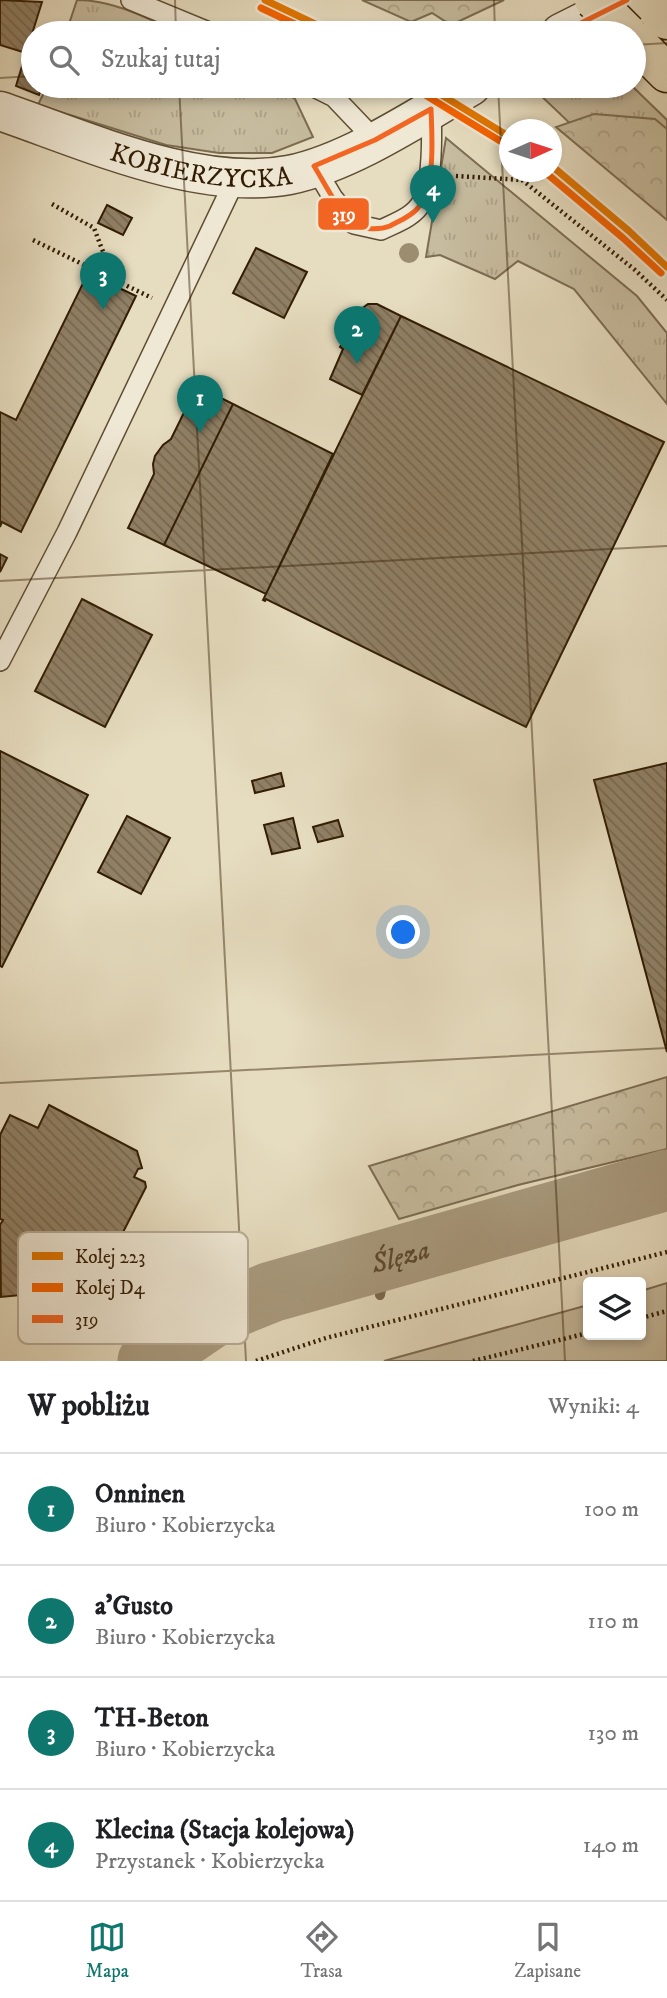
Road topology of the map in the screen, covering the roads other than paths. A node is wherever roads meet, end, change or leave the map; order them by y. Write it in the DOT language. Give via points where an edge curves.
graph roads {
  1 [pos="131,0"];
  2 [pos="594,0"];
  3 [pos="627,0"];
  4 [pos="647,0"];
  5 [pos="667,20"];
  6 [pos="182,21"];
  7 [pos="585,21"];
  8 [pos="615,21"];
  9 [pos="646,52"];
  10 [pos="667,73"];
  11 [pos="335,98"];
  12 [pos="450,98"];
  13 [pos="431,109"];
  14 [pos="0,111"];
  15 [pos="375,140"];
  16 [pos="314,166"];
  17 [pos="236,178"];
  18 [pos="0,662"];
  1 -- 6 [label="lane"];
  2 -- 8 [label="main road, bridge"];
  3 -- 7 [label="street"];
  4 -- 5 [label="main road"];
  9 -- 10 [label="main road"];
  11 -- 15 [label="lane"];
  12 -- 13 [label="street, KOBIERZYCKA"];
  13 -- 15 [label="street, KOBIERZYCKA"];
  13 -- 16 [label="lane" via="432,140 422,202 410,215 382,230 354,224"];
  14 -- 17 [label="street, KOBIERZYCKA" via="185,172"];
  15 -- 16 [label="street, KOBIERZYCKA"];
  16 -- 17 [label="street, KOBIERZYCKA" via="289,174"];
  17 -- 18 [label="lane"];
}
